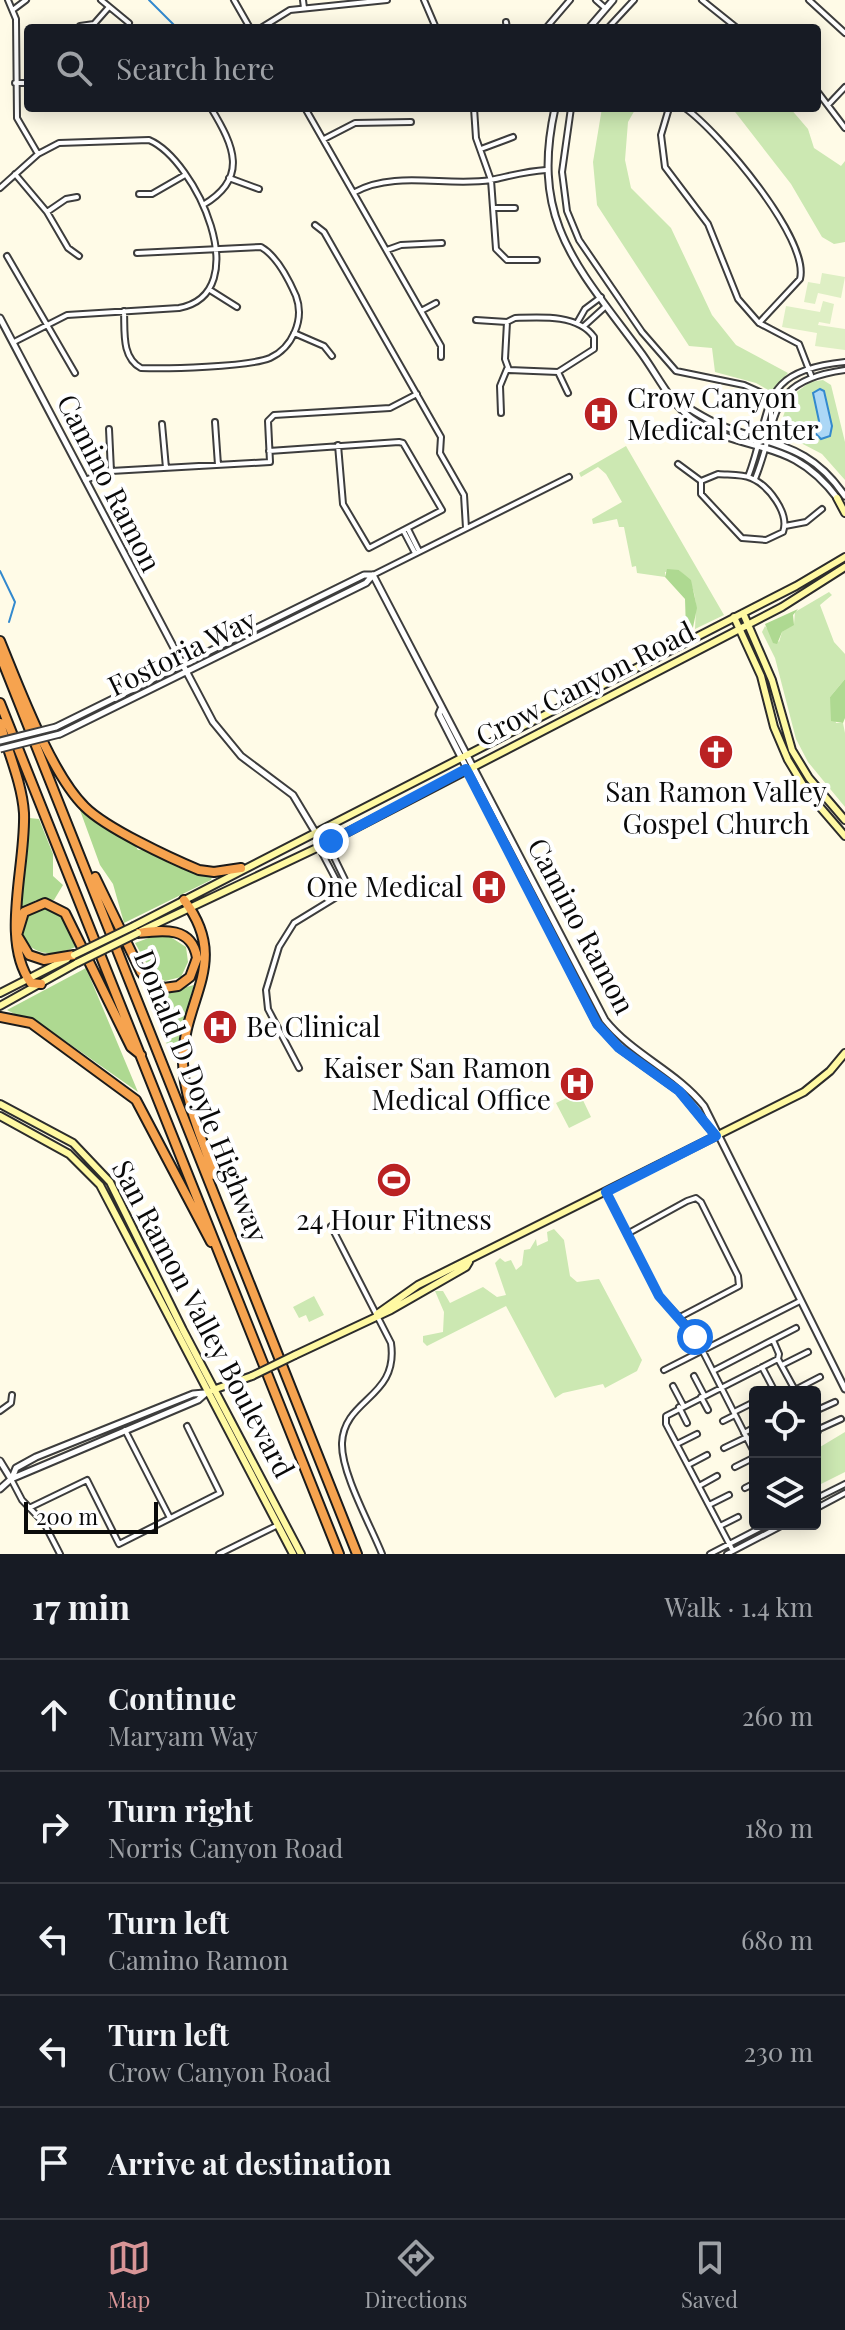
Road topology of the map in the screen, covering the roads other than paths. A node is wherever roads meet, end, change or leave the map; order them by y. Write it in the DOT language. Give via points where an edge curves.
graph roads {
  1 [pos="8,0"];
  2 [pos="26,0"];
  3 [pos="101,0"];
  4 [pos="234,0"];
  5 [pos="303,0"];
  6 [pos="387,0"];
  7 [pos="424,0"];
  8 [pos="570,0"];
  9 [pos="596,0"];
  10 [pos="613,0"];
  11 [pos="634,0"];
  12 [pos="702,0"];
  13 [pos="809,0"];
  14 [pos="357,2"];
  15 [pos="109,7"];
  16 [pos="304,8"];
  17 [pos="605,8"];
  18 [pos="14,9"];
  19 [pos="129,23"];
  20 [pos="94,24"];
  21 [pos="248,24"];
  22 [pos="267,24"];
  23 [pos="434,24"];
  24 [pos="549,24"];
  25 [pos="592,24"];
  26 [pos="612,24"];
  27 [pos="732,24"];
  28 [pos="845,33"];
  29 [pos="15,83"];
  30 [pos="24,83"];
  31 [pos="845,87"];
  32 [pos="821,96"];
  33 [pos="828,105"];
  34 [pos="213,112"];
  35 [pos="307,112"];
  36 [pos="474,112"];
  37 [pos="554,112"];
  38 [pos="570,112"];
  39 [pos="668,112"];
  40 [pos="689,112"];
  41 [pos="411,122"];
  42 [pos="845,128"];
  43 [pos="513,137"];
  44 [pos="324,139"];
  45 [pos="481,149"];
  46 [pos="38,154"];
  47 [pos="546,170"];
  48 [pos="15,174"];
  49 [pos="185,175"];
  50 [pos="229,178"];
  51 [pos="491,180"];
  52 [pos="0,188"];
  53 [pos="259,189"];
  54 [pos="355,192"];
  55 [pos="139,194"];
  56 [pos="77,197"];
  57 [pos="203,205"];
  58 [pos="493,208"];
  59 [pos="515,208"];
  60 [pos="47,212"];
  61 [pos="315,225"];
  62 [pos="442,243"];
  63 [pos="215,247"];
  64 [pos="387,250"];
  65 [pos="137,253"];
  66 [pos="7,256"];
  67 [pos="79,256"];
  68 [pos="500,256"];
  69 [pos="537,260"];
  70 [pos="496,262"];
  71 [pos="210,290"];
  72 [pos="601,297"];
  73 [pos="436,303"];
  74 [pos="608,305"];
  75 [pos="237,307"];
  76 [pos="124,311"];
  77 [pos="421,311"];
  78 [pos="0,318"];
  79 [pos="476,320"];
  80 [pos="507,322"];
  81 [pos="577,323"];
  82 [pos="759,323"];
  83 [pos="46,324"];
  84 [pos="584,326"];
  85 [pos="294,333"];
  86 [pos="14,342"];
  87 [pos="332,356"];
  88 [pos="441,357"];
  89 [pos="845,362"];
  90 [pos="809,366"];
  91 [pos="507,369"];
  92 [pos="845,370"];
  93 [pos="558,372"];
  94 [pos="75,373"];
  95 [pos="811,375"];
  96 [pos="568,393"];
  97 [pos="417,394"];
  98 [pos="675,399"];
  99 [pos="776,399"];
  100 [pos="501,413"];
  101 [pos="215,422"];
  102 [pos="162,424"];
  103 [pos="109,429"];
  104 [pos="760,436"];
  105 [pos="770,436"];
  106 [pos="758,444"];
  107 [pos="338,445"];
  108 [pos="767,447"];
  109 [pos="269,451"];
  110 [pos="678,464"];
  111 [pos="218,465"];
  112 [pos="166,468"];
  113 [pos="111,471"];
  114 [pos="569,477"];
  115 [pos="748,477"];
  116 [pos="85,480"];
  117 [pos="755,480"];
  118 [pos="701,481"];
  119 [pos="841,497"];
  120 [pos="822,509"];
  121 [pos="845,510"];
  122 [pos="785,526"];
  123 [pos="466,528"];
  124 [pos="406,530"];
  125 [pos="417,552"];
  126 [pos="845,555"];
  127 [pos="845,567"];
  128 [pos="373,575"];
  129 [pos="289,613"];
  130 [pos="743,613"];
  131 [pos="734,617"];
  132 [pos="293,620"];
  133 [pos="748,624"];
  134 [pos="739,628"];
  135 [pos="0,641"];
  136 [pos="0,655"];
  137 [pos="182,667"];
  138 [pos="186,674"];
  139 [pos="0,703"];
  140 [pos="442,708"];
  141 [pos="0,723"];
  142 [pos="0,741"];
  143 [pos="0,749"];
  144 [pos="469,753"];
  145 [pos="461,757"];
  146 [pos="475,765"];
  147 [pos="466,769"];
  148 [pos="845,820"];
  149 [pos="71,829"];
  150 [pos="316,832"];
  151 [pos="845,836"];
  152 [pos="323,845"];
  153 [pos="241,868"];
  154 [pos="350,890"];
  155 [pos="187,904"];
  156 [pos="136,929"];
  157 [pos="76,959"];
  158 [pos="26,979"];
  159 [pos="41,984"];
  160 [pos="0,993"];
  161 [pos="0,1006"];
  162 [pos="0,1017"];
  163 [pos="845,1053"];
  164 [pos="143,1057"];
  165 [pos="299,1068"];
  166 [pos="0,1104"];
  167 [pos="0,1116"];
  168 [pos="716,1136"];
  169 [pos="606,1192"];
  170 [pos="219,1200"];
  171 [pos="331,1226"];
  172 [pos="627,1234"];
  173 [pos="217,1249"];
  174 [pos="800,1301"];
  175 [pos="377,1314"];
  176 [pos="680,1317"];
  177 [pos="796,1328"];
  178 [pos="773,1340"];
  179 [pos="702,1351"];
  180 [pos="808,1352"];
  181 [pos="778,1359"];
  182 [pos="782,1365"];
  183 [pos="762,1367"];
  184 [pos="664,1370"];
  185 [pos="713,1371"];
  186 [pos="694,1376"];
  187 [pos="820,1377"];
  188 [pos="673,1386"];
  189 [pos="772,1386"];
  190 [pos="793,1386"];
  191 [pos="805,1386"];
  192 [pos="721,1387"];
  193 [pos="845,1389"];
  194 [pos="214,1390"];
  195 [pos="206,1393"];
  196 [pos="12,1395"];
  197 [pos="703,1396"];
  198 [pos="835,1402"];
  199 [pos="749,1405"];
  200 [pos="681,1406"];
  201 [pos="821,1408"];
  202 [pos="708,1410"];
  203 [pos="0,1411"];
  204 [pos="734,1414"];
  205 [pos="841,1419"];
  206 [pos="723,1421"];
  207 [pos="687,1423"];
  208 [pos="187,1426"];
  209 [pos="821,1428"];
  210 [pos="125,1430"];
  211 [pos="749,1432"];
  212 [pos="697,1434"];
  213 [pos="746,1435"];
  214 [pos="749,1441"];
  215 [pos="677,1444"];
  216 [pos="724,1448"];
  217 [pos="707,1455"];
  218 [pos="749,1456"];
  219 [pos="0,1461"];
  220 [pos="688,1465"];
  221 [pos="735,1467"];
  222 [pos="717,1476"];
  223 [pos="11,1479"];
  224 [pos="845,1484"];
  225 [pos="699,1486"];
  226 [pos="749,1486"];
  227 [pos="745,1488"];
  228 [pos="0,1489"];
  229 [pos="845,1493"];
  230 [pos="729,1495"];
  231 [pos="821,1496"];
  232 [pos="709,1505"];
  233 [pos="821,1506"];
  234 [pos="29,1508"];
  235 [pos="738,1517"];
  236 [pos="170,1518"];
  237 [pos="285,1521"];
  238 [pos="278,1525"];
  239 [pos="720,1526"];
  240 [pos="756,1530"];
  241 [pos="774,1530"];
  242 [pos="739,1539"];
  243 [pos="729,1544"];
  244 [pos="743,1546"];
  245 [pos="730,1553"];
  246 [pos="60,1554"];
  247 [pos="219,1554"];
  248 [pos="293,1554"];
  249 [pos="301,1554"];
  250 [pos="339,1554"];
  251 [pos="357,1554"];
  252 [pos="382,1554"];
  253 [pos="710,1554"];
  1 -- 18 [label="street"];
  2 -- 18 [label="street"];
  3 -- 15 [label="street"];
  4 -- 21 [label="street"];
  5 -- 16 [label="street"];
  6 -- 14 [label="street"];
  7 -- 23 [label="street"];
  8 -- 24 [label="street"];
  9 -- 17 [label="street"];
  10 -- 17 [label="street"];
  11 -- 26 [label="street"];
  12 -- 27 [label="street"];
  13 -- 28 [label="street"];
  14 -- 16 [label="street"];
  15 -- 19 [label="street"];
  15 -- 20 [label="street"];
  16 -- 22 [label="street"];
  17 -- 25 [label="street"];
  18 -- 29 [label="street"];
  29 -- 30 [label="street"];
  29 -- 46 [label="street" via="20,128"];
  31 -- 33 [label="street"];
  32 -- 33 [label="street"];
  33 -- 42 [label="street"];
  34 -- 50 [label="street" via="232,146"];
  35 -- 44 [label="street"];
  36 -- 45 [label="street"];
  37 -- 47 [label="street"];
  38 -- 99 [label="street" via="562,172 567,211 579,240 642,332 676,371 733,382"];
  39 -- 82 [label="street" via="661,135 665,167 708,224 738,299"];
  40 -- 82 [label="street" via="734,157 800,257 800,279"];
  41 -- 44 [label="street" via="355,123"];
  43 -- 45 [label="street"];
  44 -- 54 [label="street"];
  45 -- 51 [label="street"];
  46 -- 48 [label="street"];
  46 -- 49 [label="street" via="71,141 149,140 169,152"];
  47 -- 51 [label="street"];
  47 -- 72 [label="street" via="557,226"];
  48 -- 52 [label="street"];
  48 -- 60 [label="street"];
  49 -- 55 [label="street" via="152,194"];
  49 -- 57 [label="street"];
  50 -- 53 [label="street"];
  50 -- 57 [label="street" via="222,193"];
  51 -- 54 [label="street" via="378,183"];
  51 -- 58 [label="street"];
  54 -- 64 [label="street"];
  56 -- 60 [label="street"];
  57 -- 63 [label="street"];
  58 -- 59 [label="street"];
  58 -- 68 [label="street" via="493,237"];
  60 -- 67 [label="street" via="68,248"];
  61 -- 97 [label="street" via="324,232"];
  62 -- 64 [label="street"];
  63 -- 65 [label="street"];
  63 -- 71 [label="street"];
  63 -- 85 [label="street" via="251,245 273,256 298,304"];
  64 -- 77 [label="street"];
  66 -- 83 [label="street"];
  68 -- 69 [label="street"];
  68 -- 70 [label="street"];
  71 -- 75 [label="street"];
  71 -- 76 [label="street" via="188,306"];
  72 -- 74 [label="street"];
  72 -- 81 [label="street"];
  73 -- 77 [label="street"];
  74 -- 84 [label="street"];
  74 -- 98 [label="street"];
  76 -- 83 [label="street" via="67,315"];
  76 -- 85 [label="street" via="127,353 141,368 259,361 280,352"];
  77 -- 88 [label="street" via="441,346"];
  78 -- 86 [label="street, Camino Ramon"];
  79 -- 80 [label="street"];
  80 -- 81 [label="street" via="525,318"];
  80 -- 91 [label="street"];
  81 -- 84 [label="street"];
  82 -- 90 [label="street" via="799,344"];
  83 -- 86 [label="street"];
  83 -- 94 [label="street"];
  84 -- 93 [label="street" via="594,337 592,353"];
  85 -- 87 [label="street" via="324,346"];
  86 -- 116 [label="street, Camino Ramon"];
  89 -- 90 [label="street"];
  90 -- 95 [label="street"];
  90 -- 99 [label="street" via="796,372"];
  91 -- 93 [label="street"];
  91 -- 100 [label="street" via="500,386"];
  92 -- 95 [label="street"];
  93 -- 96 [label="street"];
  95 -- 99 [label="street"];
  97 -- 109 [label="street" via="390,408 274,415 268,421"];
  97 -- 123 [label="street" via="464,495"];
  98 -- 104 [label="street" via="725,427"];
  98 -- 106 [label="street" via="707,428"];
  99 -- 104 [label="street"];
  99 -- 105 [label="street"];
  101 -- 111 [label="street"];
  102 -- 112 [label="street"];
  103 -- 113 [label="street"];
  104 -- 105 [label="street"];
  104 -- 106 [label="street"];
  105 -- 108 [label="street"];
  105 -- 119 [label="street" via="817,462"];
  106 -- 108 [label="street"];
  106 -- 115 [label="street"];
  107 -- 109 [label="street"];
  107 -- 124 [label="street" via="343,504 369,548"];
  107 -- 124 [label="street" via="406,445 442,510"];
  108 -- 117 [label="street"];
  108 -- 119 [label="street" via="804,463"];
  109 -- 111 [label="street" via="270,462"];
  110 -- 118 [label="street"];
  111 -- 112 [label="street"];
  112 -- 113 [label="street"];
  113 -- 116 [label="street"];
  114 -- 123 [label="street, Fostoria Way"];
  115 -- 117 [label="street"];
  115 -- 118 [label="street" via="718,474"];
  116 -- 137 [label="street, Camino Ramon"];
  117 -- 122 [label="street" via="780,507"];
  118 -- 122 [label="street" via="705,501 742,538 766,540"];
  119 -- 121 [label="main road"];
  120 -- 122 [label="street" via="806,522"];
  123 -- 125 [label="street, Fostoria Way"];
  124 -- 125 [label="street"];
  125 -- 128 [label="street, Fostoria Way"];
  126 -- 130 [label="main road, Crow Canyon Road"];
  127 -- 133 [label="main road, Crow Canyon Road"];
  128 -- 129 [label="street, Fostoria Way"];
  128 -- 132 [label="street, Fostoria Way"];
  128 -- 140 [label="street, Camino Ramon"];
  129 -- 132 [label="street"];
  129 -- 137 [label="street, Fostoria Way"];
  130 -- 131 [label="main road, Crow Canyon Road"];
  130 -- 133 [label="main road"];
  131 -- 134 [label="main road"];
  131 -- 144 [label="main road, Crow Canyon Road"];
  132 -- 138 [label="street, Fostoria Way"];
  133 -- 134 [label="main road, Crow Canyon Road"];
  133 -- 148 [label="main road" via="772,680 792,750"];
  134 -- 146 [label="main road, Crow Canyon Road"];
  134 -- 151 [label="main road" via="788,760"];
  135 -- 153 [label="highway" via="64,779 85,808 199,870"];
  136 -- 149 [label="highway, Donald D Doyle Highway"];
  137 -- 138 [label="street, Camino Ramon"];
  137 -- 142 [label="street, Fostoria Way, bridge" via="56,727"];
  138 -- 143 [label="street, Fostoria Way, bridge" via="60,734"];
  138 -- 150 [label="street, Camino Ramon" via="228,744 293,795"];
  139 -- 164 [label="highway, Donald D Doyle Highway"];
  140 -- 144 [label="street, Camino Ramon"];
  140 -- 145 [label="street, Camino Ramon" via="439,714"];
  141 -- 158 [label="highway" via="24,814 6,932"];
  144 -- 145 [label="main road, Crow Canyon Road"];
  144 -- 146 [label="street, Camino Ramon"];
  145 -- 147 [label="street, Camino Ramon"];
  145 -- 150 [label="main road, Crow Canyon Road"];
  146 -- 147 [label="main road, Crow Canyon Road"];
  146 -- 168 [label="street, Camino Ramon" via="605,1020 628,1044 692,1091"];
  147 -- 152 [label="main road, Crow Canyon Road"];
  147 -- 168 [label="street, Camino Ramon" via="597,1024 619,1048 679,1091"];
  149 -- 156 [label="highway" via="145,978 171,988 190,977 197,958 189,939 174,931"];
  149 -- 170 [label="highway, Donald D Doyle Highway"];
  150 -- 152 [label="street, Camino Ramon"];
  150 -- 153 [label="main road, Crow Canyon Road"];
  152 -- 154 [label="street"];
  152 -- 155 [label="main road, Crow Canyon Road"];
  152 -- 165 [label="street" via="343,893 294,923 279,947 266,990 268,1009"];
  153 -- 155 [label="main road, Crow Canyon Road"];
  155 -- 156 [label="main road, Crow Canyon Road"];
  155 -- 170 [label="highway" via="204,937 207,960 185,1041 183,1069"];
  156 -- 157 [label="main road, Crow Canyon Road, bridge"];
  157 -- 158 [label="main road, Crow Canyon Road"];
  157 -- 159 [label="main road, Crow Canyon Road"];
  157 -- 164 [label="highway" via="29,955 17,935 24,912 45,903 65,913 131,1047"];
  158 -- 159 [label="highway"];
  158 -- 160 [label="main road, Crow Canyon Road"];
  159 -- 161 [label="main road, Crow Canyon Road"];
  162 -- 173 [label="highway" via="31,1023 136,1100"];
  163 -- 168 [label="main road" via="804,1092"];
  164 -- 173 [label="highway, Donald D Doyle Highway"];
  166 -- 194 [label="main road, San Ramon Valley Boulevard" via="60,1134 98,1165"];
  167 -- 195 [label="main road, San Ramon Valley Boulevard" via="69,1154 100,1185"];
  168 -- 169 [label="main road"];
  168 -- 174 [label="street, Camino Ramon"];
  169 -- 172 [label="street"];
  169 -- 175 [label="main road" via="418,1285"];
  170 -- 251 [label="highway, Donald D Doyle Highway"];
  171 -- 175 [label="street"];
  172 -- 176 [label="street" via="659,1296"];
  172 -- 176 [label="street" via="696,1198 739,1286"];
  173 -- 250 [label="highway, Donald D Doyle Highway"];
  174 -- 179 [label="street"];
  174 -- 193 [label="street, Camino Ramon"];
  175 -- 194 [label="main road, bridge"];
  175 -- 252 [label="street" via="391,1343 391,1366 383,1387 348,1422 342,1448"];
  176 -- 179 [label="street"];
  177 -- 178 [label="street"];
  178 -- 181 [label="street"];
  178 -- 185 [label="street"];
  179 -- 184 [label="street"];
  179 -- 185 [label="street"];
  180 -- 182 [label="street"];
  181 -- 182 [label="street"];
  181 -- 183 [label="street"];
  182 -- 190 [label="street"];
  183 -- 189 [label="street"];
  183 -- 192 [label="street"];
  185 -- 192 [label="street"];
  186 -- 197 [label="street"];
  187 -- 191 [label="street"];
  188 -- 200 [label="street"];
  192 -- 197 [label="street"];
  192 -- 204 [label="street"];
  194 -- 195 [label="main road"];
  194 -- 237 [label="main road, San Ramon Valley Boulevard"];
  195 -- 210 [label="street"];
  195 -- 223 [label="street" via="36,1457 16,1468"];
  195 -- 238 [label="main road, San Ramon Valley Boulevard"];
  196 -- 203 [label="street"];
  197 -- 200 [label="street"];
  197 -- 202 [label="street"];
  198 -- 201 [label="street"];
  199 -- 204 [label="street"];
  200 -- 207 [label="street"];
  200 -- 215 [label="street" via="666,1419"];
  204 -- 206 [label="street"];
  204 -- 213 [label="street"];
  205 -- 209 [label="street"];
  208 -- 236 [label="street" via="220,1493"];
  210 -- 223 [label="street"];
  210 -- 236 [label="street"];
  211 -- 213 [label="street"];
  212 -- 215 [label="street"];
  213 -- 214 [label="street"];
  213 -- 216 [label="street"];
  215 -- 220 [label="street"];
  217 -- 220 [label="street"];
  218 -- 221 [label="street"];
  219 -- 223 [label="street"];
  220 -- 225 [label="street"];
  222 -- 225 [label="street"];
  223 -- 228 [label="street"];
  223 -- 234 [label="street"];
  224 -- 231 [label="street"];
  225 -- 232 [label="street"];
  226 -- 227 [label="street"];
  229 -- 233 [label="street"];
  230 -- 232 [label="street"];
  232 -- 239 [label="street"];
  234 -- 236 [label="street" via="87,1480 119,1544"];
  234 -- 246 [label="street" via="44,1523"];
  235 -- 239 [label="street"];
  237 -- 238 [label="street"];
  237 -- 249 [label="main road, San Ramon Valley Boulevard"];
  238 -- 247 [label="street"];
  238 -- 248 [label="main road, San Ramon Valley Boulevard"];
  239 -- 243 [label="street"];
  240 -- 242 [label="street"];
  241 -- 244 [label="street"];
  242 -- 243 [label="street"];
  242 -- 244 [label="street"];
  243 -- 245 [label="street"];
  243 -- 253 [label="street"];
  244 -- 245 [label="street"];
}
